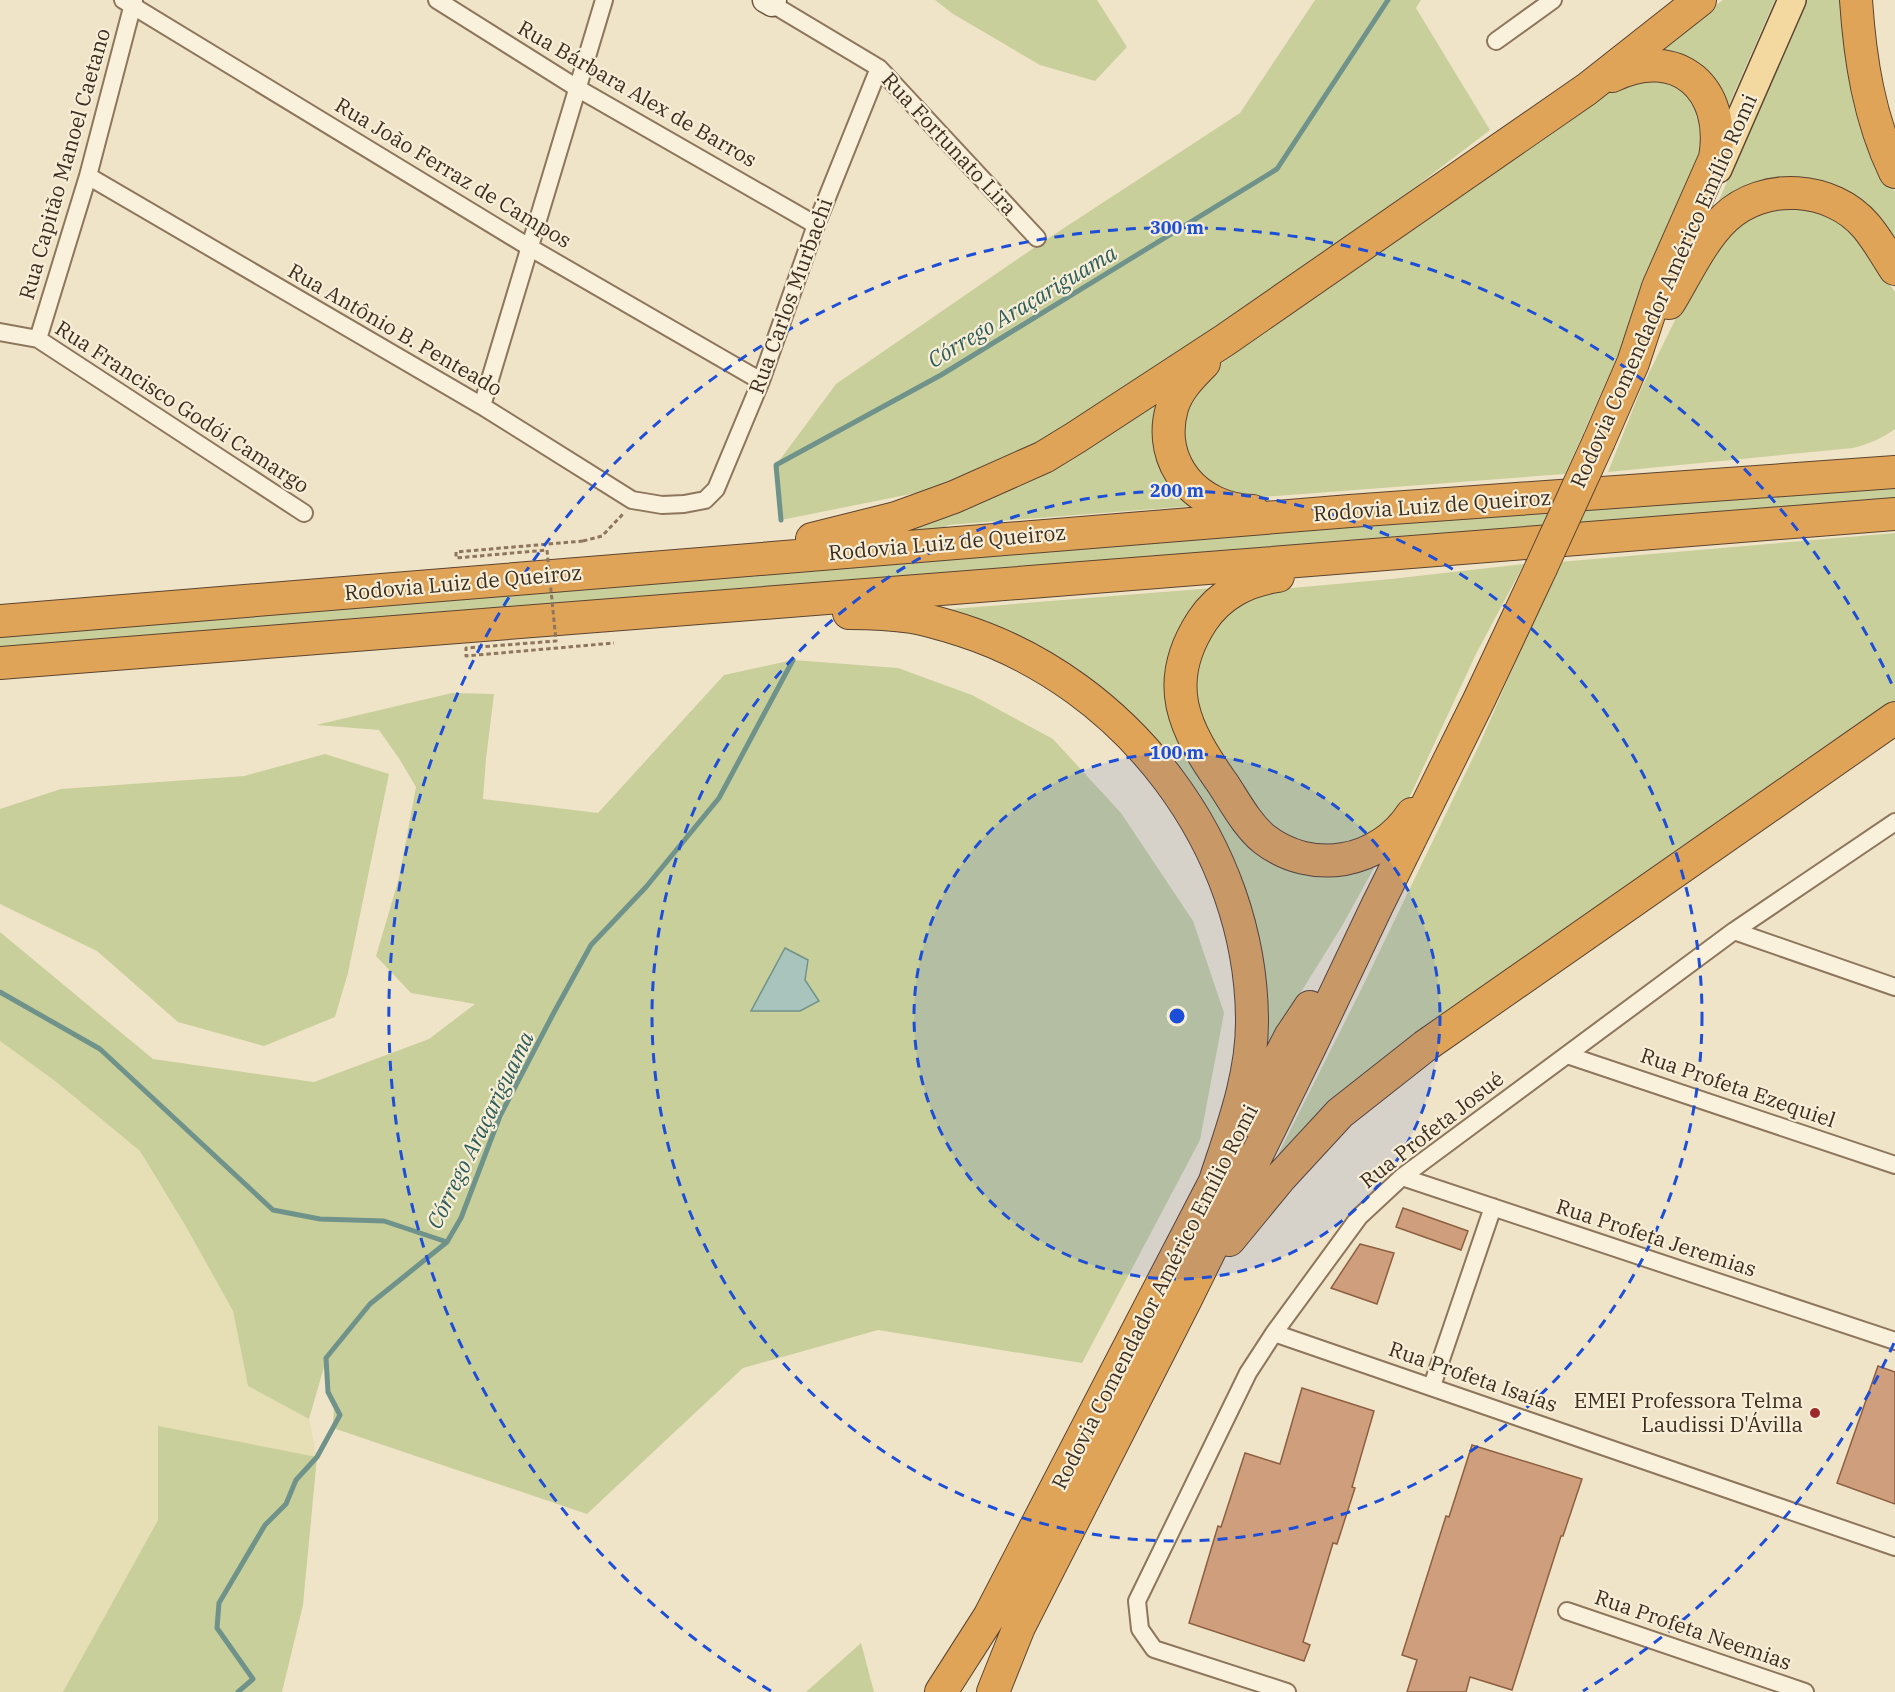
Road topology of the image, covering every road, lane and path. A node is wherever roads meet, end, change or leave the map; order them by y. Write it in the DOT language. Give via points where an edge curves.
graph roads {
  1 [pos="437,0"];
  2 [pos="603,0"];
  3 [pos="1553,0"];
  4 [pos="1700,0"];
  5 [pos="1792,0"];
  6 [pos="1856,0"];
  7 [pos="770,1"];
  8 [pos="130,2"];
  9 [pos="1496,41"];
  10 [pos="879,68"];
  11 [pos="577,88"];
  12 [pos="1587,89"];
  13 [pos="1895,172"];
  14 [pos="88,176"];
  15 [pos="816,225"];
  16 [pos="1037,238"];
  17 [pos="529,247"];
  18 [pos="1895,268"];
  19 [pos="0,332"];
  20 [pos="38,339"];
  21 [pos="1225,340"];
  22 [pos="1633,363"];
  23 [pos="761,381"];
  24 [pos="482,406"];
  25 [pos="1895,447"];
  26 [pos="1895,472"];
  27 [pos="1752,484"];
  28 [pos="632,500"];
  29 [pos="684,504"];
  30 [pos="1350,512"];
  31 [pos="304,513"];
  32 [pos="1895,514"];
  33 [pos="1519,545"];
  34 [pos="430,585"];
  35 [pos="599,615"];
  36 [pos="0,621"];
  37 [pos="614,644"];
  38 [pos="0,663"];
  39 [pos="1479,700"];
  40 [pos="1895,718"];
  41 [pos="1895,822"];
  42 [pos="1377,906"];
  43 [pos="1734,931"];
  44 [pos="1895,987"];
  45 [pos="1567,1055"];
  46 [pos="1895,1165"];
  47 [pos="1402,1177"];
  48 [pos="1215,1180"];
  49 [pos="1493,1207"];
  50 [pos="1186,1299"];
  51 [pos="1274,1333"];
  52 [pos="1895,1341"];
  53 [pos="1432,1386"];
  54 [pos="1895,1547"];
  55 [pos="1567,1611"];
  56 [pos="1279,1690"];
  57 [pos="941,1692"];
  58 [pos="993,1692"];
  59 [pos="1805,1692"];
  1 -- 11 [label="street, Rua Bárbara Alex de Barros"];
  2 -- 11 [label="street"];
  3 -- 9 [label="street"];
  4 -- 12 [label="highway"];
  5 -- 22 [label="main road, Rodovia Comendador Américo Emílio Romi"];
  6 -- 13 [label="highway" via="1866,87"];
  7 -- 10 [label="street, Rua Fortunato Lira"];
  8 -- 14 [label="street, Rua Capitão Manoel Caetano"];
  8 -- 17 [label="street, Rua João Ferraz de Campos"];
  10 -- 15 [label="street, Rua Carlos Murbachi"];
  10 -- 16 [label="street, Rua Fortunato Lira"];
  11 -- 15 [label="street, Rua Bárbara Alex de Barros"];
  11 -- 17 [label="street"];
  12 -- 21 [label="highway"];
  12 -- 22 [label="highway" via="1633,67 1662,65 1676,69 1698,85 1717,121 1715,158 1658,287"];
  14 -- 20 [label="street, Rua Capitão Manoel Caetano"];
  14 -- 24 [label="street, Rua Antônio B. Penteado"];
  15 -- 23 [label="street, Rua Carlos Murbachi"];
  17 -- 23 [label="street, Rua João Ferraz de Campos"];
  17 -- 24 [label="street"];
  18 -- 22 [label="highway" via="1866,226 1831,200 1794,193 1747,202 1712,233"];
  19 -- 20 [label="street, Rua Francisco Godói Camargo"];
  20 -- 31 [label="street, Rua Francisco Godói Camargo"];
  21 -- 30 [label="highway" via="1189,379 1172,409 1170,447 1180,474 1211,501 1241,511"];
  21 -- 34 [label="highway" via="1044,457 896,518 814,539"];
  22 -- 39 [label="highway, Rodovia Comendador Américo Emílio Romi, bridge"];
  23 -- 29 [label="street, Rua Carlos Murbachi" via="716,489 705,500"];
  24 -- 28 [label="street, Rua Antônio B. Penteado"];
  25 -- 27 [label="highway" via="1854,463"];
  26 -- 27 [label="highway, Rodovia Luiz de Queiroz"];
  27 -- 30 [label="highway, Rodovia Luiz de Queiroz"];
  28 -- 29 [label="street, Rua Antônio B. Penteado"];
  28 -- 37 [label="path, bridge" via="602,536 456,552 456,558 547,550 556,640 466,648 466,656"];
  30 -- 34 [label="highway, Rodovia Luiz de Queiroz"];
  32 -- 33 [label="highway, Rodovia Luiz de Queiroz"];
  33 -- 35 [label="highway, Rodovia Luiz de Queiroz"];
  33 -- 39 [label="highway" via="1266,578 1244,585 1222,598 1193,634 1180,679 1181,702 1198,750 1245,816 1263,838 1287,853 1315,860 1347,859 1392,839 1411,817"];
  34 -- 36 [label="highway, Rodovia Luiz de Queiroz"];
  35 -- 38 [label="highway, Rodovia Luiz de Queiroz"];
  35 -- 48 [label="highway" via="826,612 914,617 992,641 1030,659 1125,728 1178,791 1198,825 1220,867 1243,941 1252,997 1251,1052"];
  39 -- 42 [label="highway, Rodovia Comendador Américo Emílio Romi"];
  40 -- 50 [label="highway" via="1425,1046 1340,1113 1239,1226"];
  41 -- 43 [label="street, Rua Profeta Josué"];
  42 -- 48 [label="highway, Rodovia Comendador Américo Emílio Romi" via="1290,1037"];
  42 -- 50 [label="highway, Rodovia Comendador Américo Emílio Romi"];
  43 -- 44 [label="street"];
  43 -- 45 [label="street, Rua Profeta Josué"];
  45 -- 46 [label="street, Rua Profeta Ezequiel"];
  45 -- 47 [label="street, Rua Profeta Josué"];
  47 -- 49 [label="street, Rua Profeta Jeremias"];
  47 -- 51 [label="street, Rua Profeta Josué" via="1359,1217"];
  48 -- 57 [label="highway, Rodovia Comendador Américo Emílio Romi" via="989,1617"];
  49 -- 52 [label="street, Rua Profeta Jeremias"];
  49 -- 53 [label="street"];
  50 -- 58 [label="highway, Rodovia Comendador Américo Emílio Romi" via="1019,1627"];
  51 -- 53 [label="street, Rua Profeta Isaías"];
  51 -- 56 [label="street, Rua Profeta Josué" via="1248,1373 1137,1601 1140,1629 1154,1649"];
  53 -- 54 [label="street, Rua Profeta Isaías"];
  55 -- 59 [label="street, Rua Profeta Neemias"];
}
